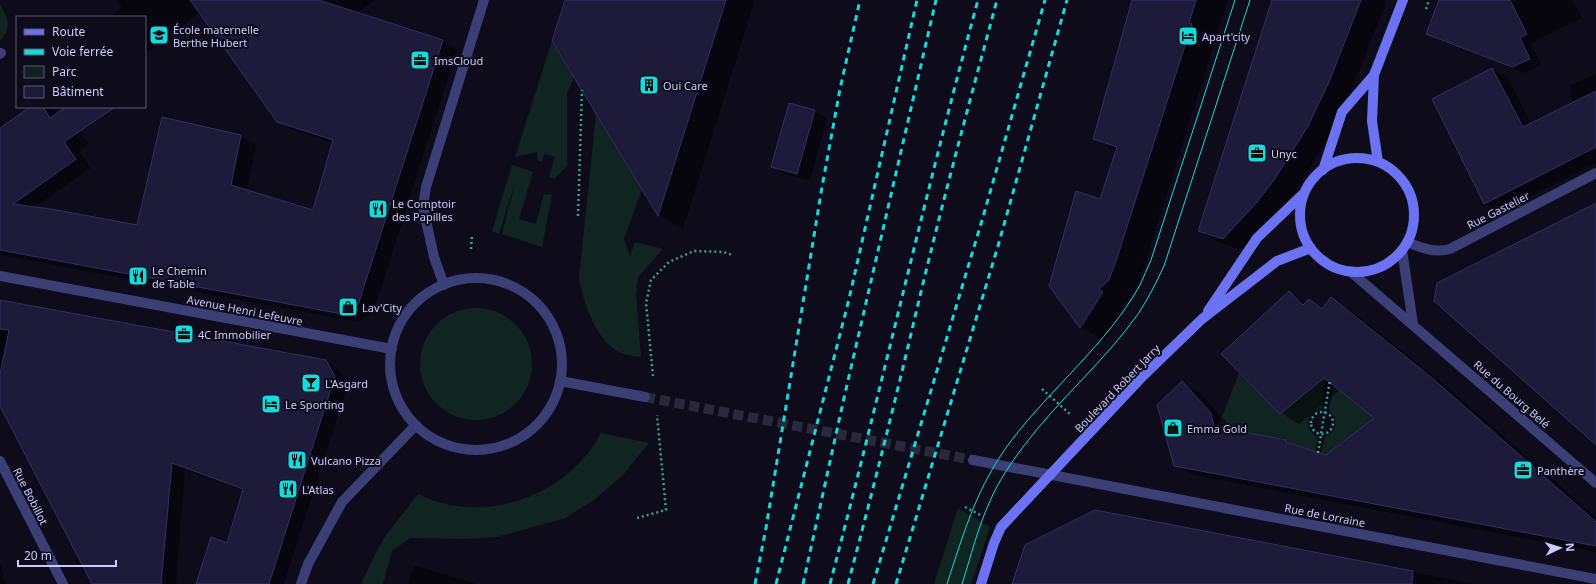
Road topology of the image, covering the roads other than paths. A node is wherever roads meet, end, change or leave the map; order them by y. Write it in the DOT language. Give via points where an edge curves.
graph roads {
  1 [pos="484,0"];
  2 [pos="1403,0"];
  3 [pos="1374,75"];
  4 [pos="1378,162"];
  5 [pos="1323,170"];
  6 [pos="1596,173"];
  7 [pos="1305,193"];
  8 [pos="1404,246"];
  9 [pos="1311,248"];
  10 [pos="1351,272"];
  11 [pos="0,276"];
  12 [pos="444,284"];
  13 [pos="1202,319"];
  14 [pos="1413,324"];
  15 [pos="392,349"];
  16 [pos="560,381"];
  17 [pos="645,397"];
  18 [pos="416,425"];
  19 [pos="972,460"];
  20 [pos="0,462"];
  21 [pos="1050,475"];
  22 [pos="1596,483"];
  23 [pos="1596,579"];
  24 [pos="63,584"];
  25 [pos="301,584"];
  26 [pos="981,584"];
  1 -- 12 [label="street" via="424,198 423,207 434,257"];
  2 -- 3 [label="main road, Boulevard Robert Jarry"];
  3 -- 4 [label="main road, Boulevard Robert Jarry" via="1372,121"];
  3 -- 5 [label="main road, Boulevard Robert Jarry" via="1342,112"];
  4 -- 5 [label="main road, Boulevard Robert Jarry" via="1349,159 1331,164"];
  4 -- 8 [label="main road, Boulevard Robert Jarry" via="1395,172 1407,187 1410,196 1414,214 1412,229"];
  5 -- 7 [label="main road, Boulevard Robert Jarry" via="1315,176"];
  6 -- 8 [label="street, Rue Gastelier" via="1450,249 1432,251"];
  7 -- 9 [label="main road, Boulevard Robert Jarry" via="1301,202 1301,221"];
  7 -- 13 [label="main road, Boulevard Robert Jarry" via="1257,238"];
  8 -- 10 [label="main road, Boulevard Robert Jarry" via="1387,264 1379,268"];
  8 -- 14 [label="street"];
  9 -- 10 [label="main road, Boulevard Robert Jarry" via="1324,262"];
  9 -- 13 [label="main road, Boulevard Robert Jarry" via="1277,261"];
  10 -- 14 [label="street, Rue du Bourg Belé"];
  11 -- 15 [label="street, Avenue Henri Lefeuvre"];
  12 -- 15 [label="street" via="411,308 399,326"];
  12 -- 16 [label="street" via="457,280 489,279 518,290 533,301 549,321 556,336 562,361"];
  13 -- 21 [label="main road, Boulevard Robert Jarry" via="1141,378"];
  14 -- 22 [label="street, Rue du Bourg Belé"];
  15 -- 18 [label="street" via="390,370 395,392 404,410"];
  16 -- 17 [label="street"];
  16 -- 18 [label="street" via="553,401 542,419 523,436 504,446 480,450 458,448 438,441"];
  18 -- 25 [label="street" via="342,502 308,564"];
  19 -- 21 [label="street, Rue de Lorraine"];
  20 -- 24 [label="street, Rue Bobillot"];
  21 -- 23 [label="street, Rue de Lorraine"];
  21 -- 26 [label="main road, Boulevard Robert Jarry" via="1001,527"];
}
